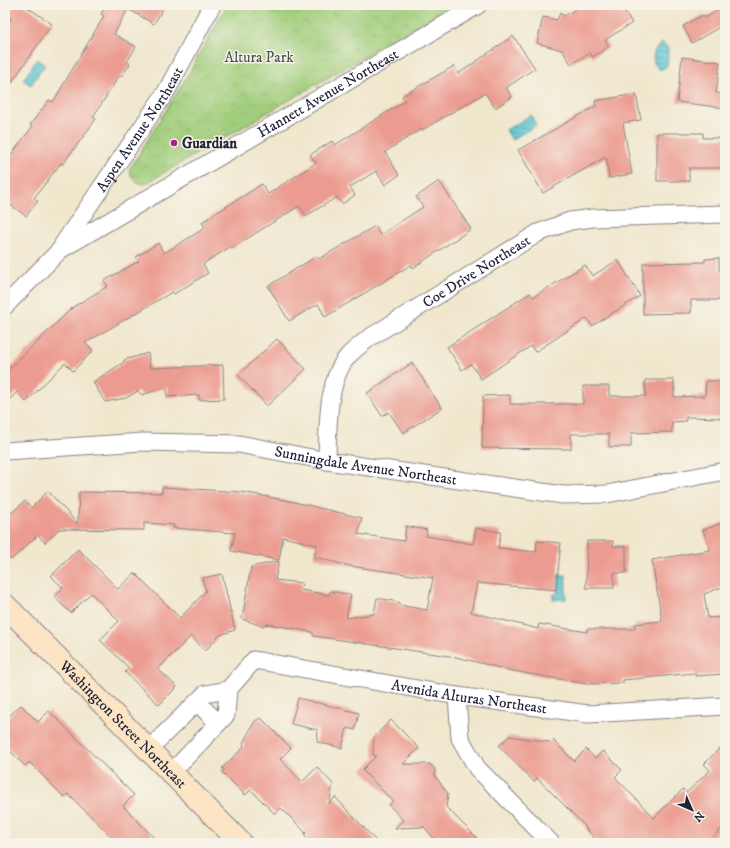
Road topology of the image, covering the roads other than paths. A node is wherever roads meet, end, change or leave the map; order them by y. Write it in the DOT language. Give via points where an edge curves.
graph roads {
  1 [pos="212,5"];
  2 [pos="478,5"];
  3 [pos="725,214"];
  4 [pos="60,250"];
  5 [pos="5,306"];
  6 [pos="5,451"];
  7 [pos="327,461"];
  8 [pos="725,472"];
  9 [pos="5,606"];
  10 [pos="228,690"];
  11 [pos="456,696"];
  12 [pos="197,702"];
  13 [pos="725,706"];
  14 [pos="218,723"];
  15 [pos="148,750"];
  16 [pos="171,773"];
  17 [pos="241,843"];
  18 [pos="551,843"];
  1 -- 4 [label="street, Aspen Avenue Northeast" via="166,92"];
  2 -- 4 [label="street, Hannett Avenue Northeast"];
  3 -- 7 [label="street, Coe Drive Northeast" via="593,218 570,221 531,237 369,338 349,355 334,379"];
  4 -- 5 [label="street, Hannett Avenue Northeast"];
  6 -- 7 [label="street, Sunningdale Avenue Northeast" via="143,442 239,444"];
  7 -- 8 [label="street, Sunningdale Avenue Northeast" via="563,495 607,494"];
  9 -- 15 [label="street, Washington Street Northeast"];
  10 -- 11 [label="street, Avenida Alturas Northeast" via="254,660"];
  10 -- 12 [label="street" via="205,694"];
  10 -- 14 [label="street" via="226,715"];
  11 -- 13 [label="street, Avenida Alturas Northeast" via="588,714"];
  11 -- 18 [label="street" via="460,738 477,768"];
  12 -- 14 [label="street"];
  12 -- 15 [label="street"];
  14 -- 16 [label="street"];
  15 -- 16 [label="street, Washington Street Northeast"];
  16 -- 17 [label="street, Washington Street Northeast"];
}
